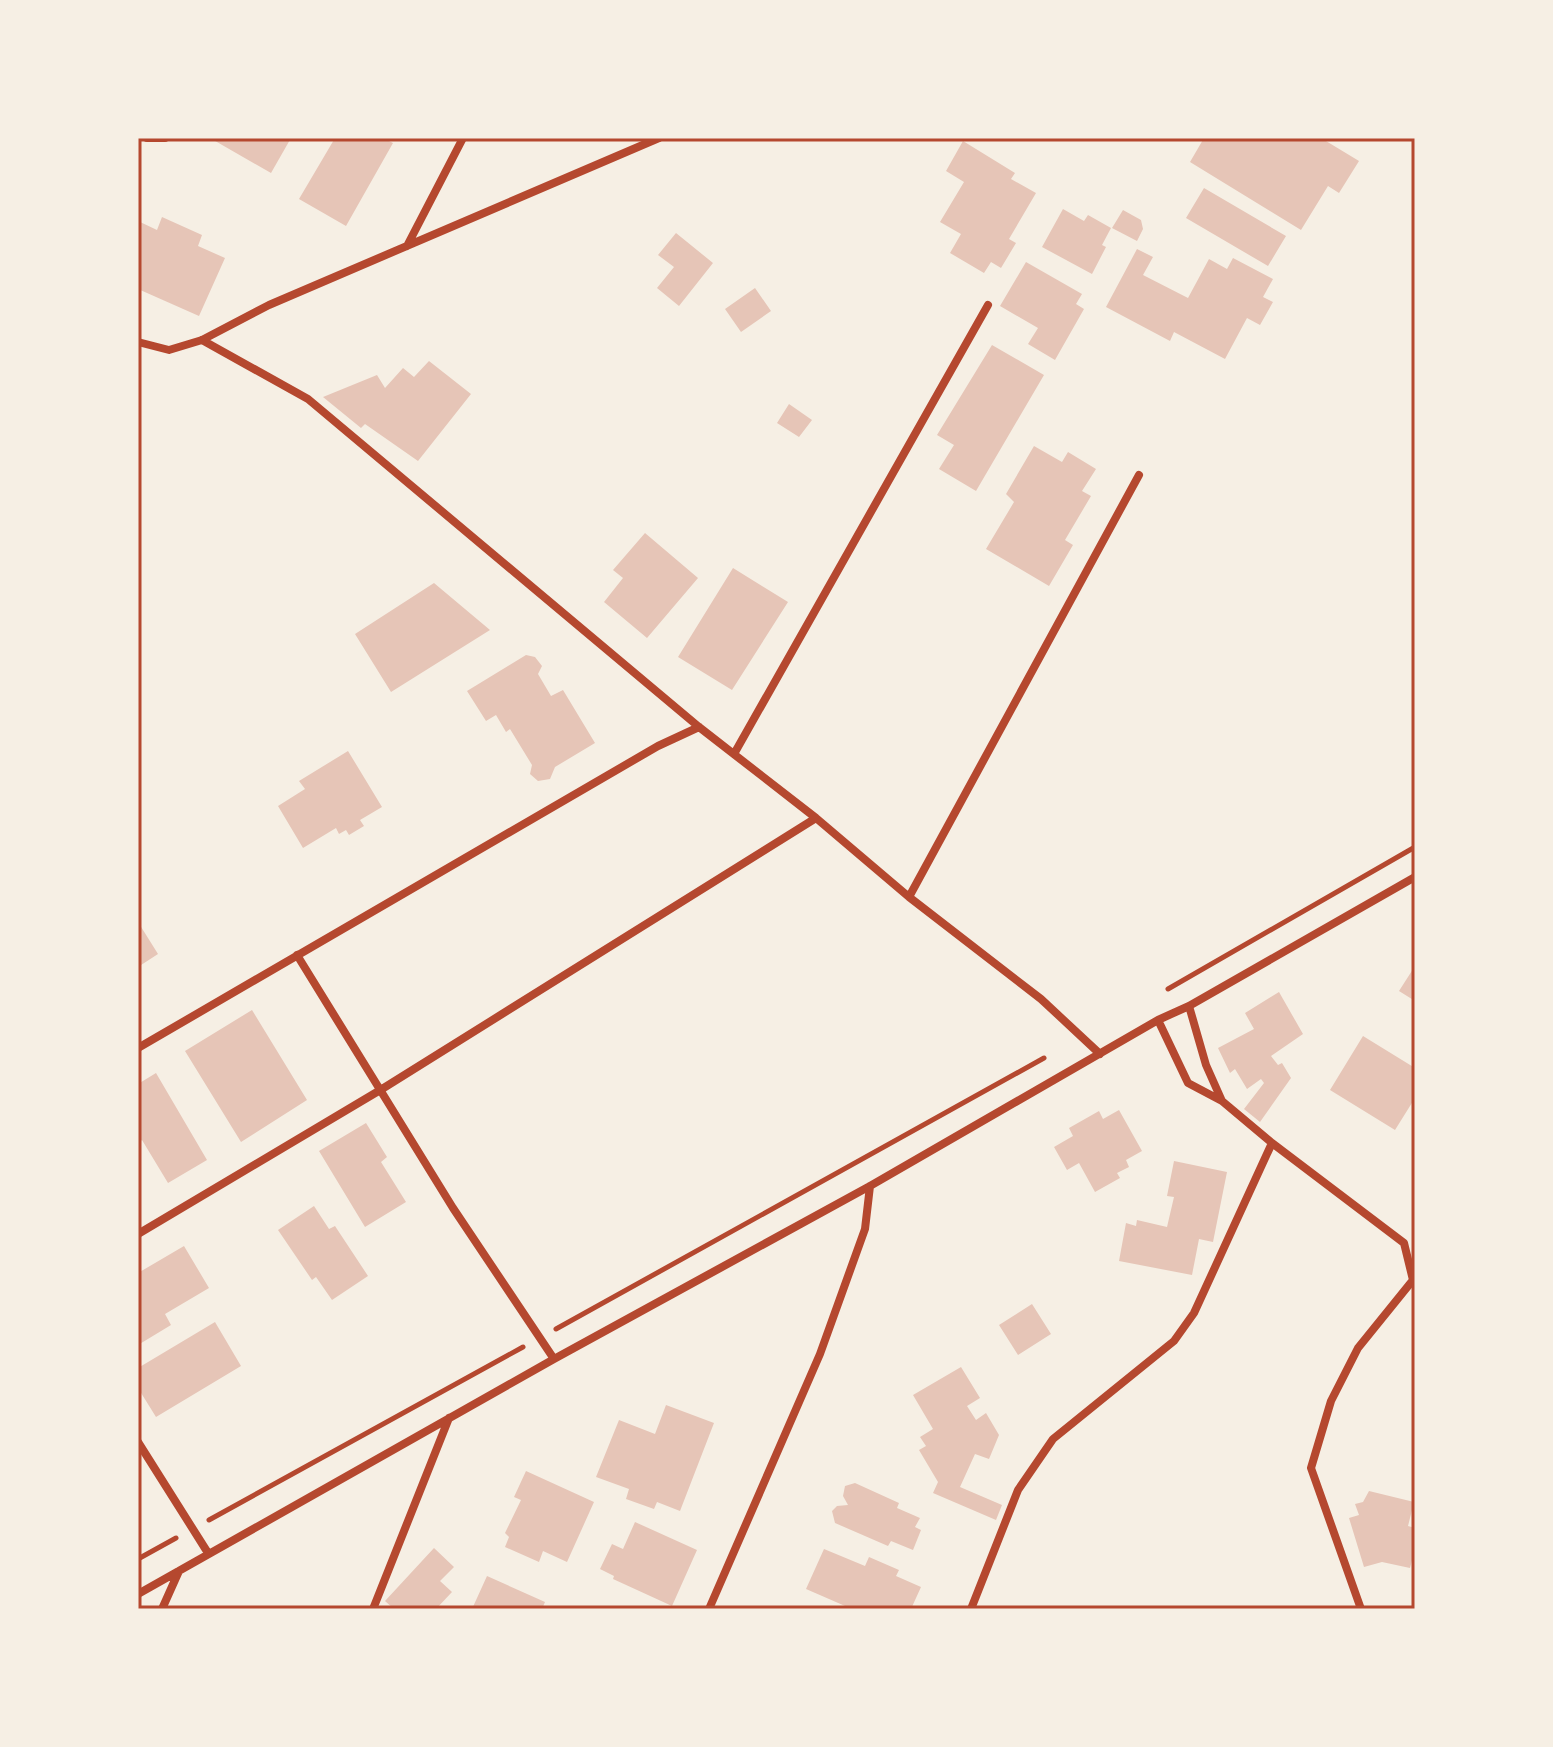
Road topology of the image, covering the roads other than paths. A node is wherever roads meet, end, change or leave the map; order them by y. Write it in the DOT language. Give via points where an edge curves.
graph roads {
  1 [pos="147,138"];
  2 [pos="165,138"];
  3 [pos="463,138"];
  4 [pos="659,138"];
  5 [pos="407,246"];
  6 [pos="988,305"];
  7 [pos="202,340"];
  8 [pos="138,342"];
  9 [pos="1139,475"];
  10 [pos="699,727"];
  11 [pos="734,754"];
  12 [pos="816,818"];
  13 [pos="1415,877"];
  14 [pos="909,897"];
  15 [pos="297,955"];
  16 [pos="1189,1006"];
  17 [pos="1158,1020"];
  18 [pos="138,1048"];
  19 [pos="1100,1054"];
  20 [pos="382,1089"];
  21 [pos="1222,1101"];
  22 [pos="1272,1143"];
  23 [pos="870,1186"];
  24 [pos="138,1234"];
  25 [pos="554,1359"];
  26 [pos="450,1417"];
  27 [pos="138,1442"];
  28 [pos="208,1553"];
  29 [pos="179,1571"];
  30 [pos="138,1594"];
  31 [pos="162,1609"];
  32 [pos="373,1609"];
  33 [pos="709,1609"];
  34 [pos="971,1609"];
  35 [pos="1361,1609"];
  1 -- 2 [label="street"];
  3 -- 5 [label="street"];
  4 -- 5 [label="street"];
  5 -- 7 [label="street"];
  6 -- 11 [label="street"];
  7 -- 8 [label="street" via="169,350"];
  7 -- 10 [label="street" via="308,399"];
  9 -- 14 [label="street"];
  10 -- 11 [label="street"];
  10 -- 15 [label="street"];
  11 -- 12 [label="street"];
  12 -- 14 [label="street"];
  12 -- 20 [label="street"];
  13 -- 16 [label="street"];
  14 -- 19 [label="street" via="1041,999"];
  15 -- 18 [label="street"];
  15 -- 20 [label="street"];
  16 -- 17 [label="street"];
  16 -- 21 [label="street"];
  17 -- 19 [label="street"];
  17 -- 21 [label="street" via="1188,1083"];
  19 -- 23 [label="street"];
  20 -- 24 [label="street"];
  20 -- 25 [label="street" via="453,1208"];
  21 -- 22 [label="street"];
  22 -- 34 [label="street" via="1194,1313 1174,1341 1053,1439 1018,1490"];
  22 -- 35 [label="street" via="1404,1243 1413,1280 1358,1348 1331,1401 1311,1468"];
  23 -- 25 [label="street"];
  23 -- 33 [label="street" via="865,1229 820,1354"];
  25 -- 26 [label="street"];
  26 -- 28 [label="street"];
  26 -- 32 [label="street"];
  27 -- 28 [label="street"];
  28 -- 29 [label="street"];
  29 -- 30 [label="street"];
  29 -- 31 [label="street"];
}
